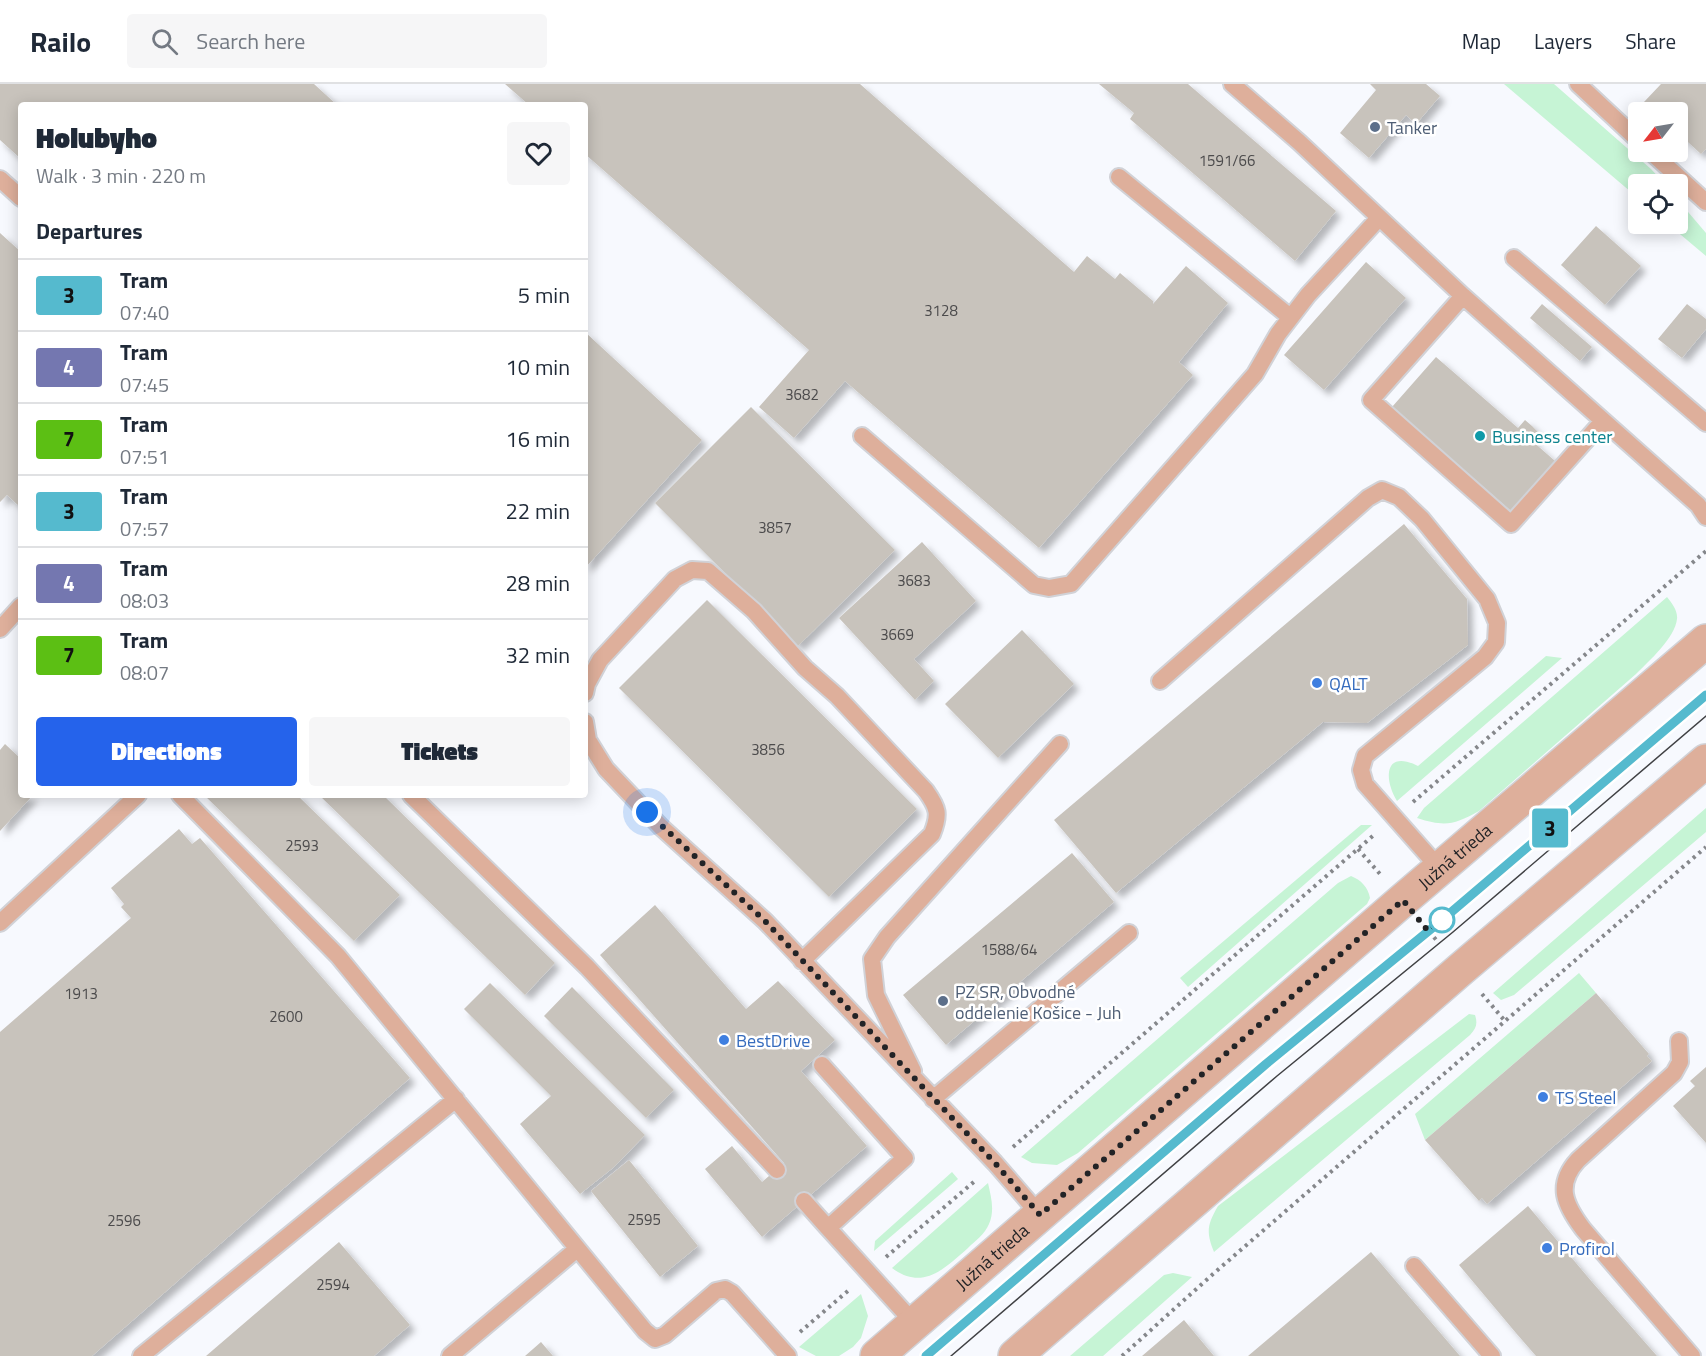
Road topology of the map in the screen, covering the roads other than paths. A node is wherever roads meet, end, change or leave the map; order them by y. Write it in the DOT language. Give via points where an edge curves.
graph roads {
  1 [pos="1232,84"];
  2 [pos="1578,84"];
  3 [pos="1628,131"];
  4 [pos="1662,162"];
  5 [pos="1119,177"];
  6 [pos="0,179"];
  7 [pos="18,195"];
  8 [pos="1706,202"];
  9 [pos="1379,218"];
  10 [pos="1514,258"];
  11 [pos="1463,296"];
  12 [pos="1290,317"];
  13 [pos="1603,421"];
  14 [pos="1706,423"];
  15 [pos="862,436"];
  16 [pos="1703,510"];
  17 [pos="18,609"];
  18 [pos="0,629"];
  19 [pos="1706,641"];
  20 [pos="1160,681"];
  21 [pos="588,682"];
  22 [pos="588,740"];
  23 [pos="1060,744"];
  24 [pos="1706,761"];
  25 [pos="135,798"];
  26 [pos="183,798"];
  27 [pos="414,798"];
  28 [pos="1440,869"];
  29 [pos="0,923"];
  30 [pos="1129,933"];
  31 [pos="802,961"];
  32 [pos="1679,1041"];
  33 [pos="822,1065"];
  34 [pos="920,1085"];
  35 [pos="456,1099"];
  36 [pos="933,1099"];
  37 [pos="777,1170"];
  38 [pos="804,1201"];
  39 [pos="1040,1215"];
  40 [pos="828,1228"];
  41 [pos="577,1249"];
  42 [pos="1413,1266"];
  43 [pos="915,1324"];
  44 [pos="784,1352"];
  45 [pos="141,1356"];
  46 [pos="450,1356"];
  47 [pos="877,1356"];
  48 [pos="1015,1356"];
  49 [pos="1492,1356"];
  50 [pos="1692,1356"];
  1 -- 9 [label="lane"];
  2 -- 3 [label="lane"];
  4 -- 8 [label="lane"];
  5 -- 12 [label="lane"];
  6 -- 7 [label="lane"];
  9 -- 11 [label="lane"];
  9 -- 12 [label="lane"];
  10 -- 14 [label="lane"];
  11 -- 13 [label="lane"];
  11 -- 13 [label="lane" via="1371,400 1511,524"];
  12 -- 15 [label="lane" via="1255,374 1071,584 1049,588 1034,585"];
  13 -- 16 [label="lane"];
  17 -- 18 [label="lane"];
  19 -- 28 [label="street, Južná trieda"];
  20 -- 28 [label="lane" via="1368,498 1382,490 1399,497 1422,519 1487,599 1497,623 1496,642 1485,657 1365,756 1361,770 1365,784"];
  21 -- 31 [label="lane" via="600,660 675,579 692,570 708,571 754,611 805,669 837,696 926,790 935,803 938,819 932,834"];
  22 -- 31 [label="lane" via="606,769 661,826 765,921"];
  23 -- 34 [label="lane" via="887,937 872,959 876,995"];
  24 -- 48 [label="street"];
  25 -- 29 [label="lane"];
  26 -- 35 [label="lane" via="338,956"];
  27 -- 37 [label="lane" via="586,966"];
  28 -- 39 [label="street, Južná trieda"];
  30 -- 36 [label="lane"];
  31 -- 34 [label="lane"];
  32 -- 50 [label="lane" via="1680,1062 1674,1073 1578,1160 1564,1185 1571,1212 1583,1229"];
  33 -- 40 [label="lane" via="905,1158"];
  34 -- 36 [label="lane"];
  35 -- 41 [label="lane"];
  35 -- 45 [label="lane"];
  36 -- 39 [label="lane"];
  38 -- 40 [label="lane"];
  39 -- 43 [label="street, Južná trieda"];
  40 -- 43 [label="lane"];
  41 -- 44 [label="lane" via="655,1339 725,1288"];
  41 -- 46 [label="lane"];
  42 -- 49 [label="lane"];
  43 -- 47 [label="street, Južná trieda"];
}
